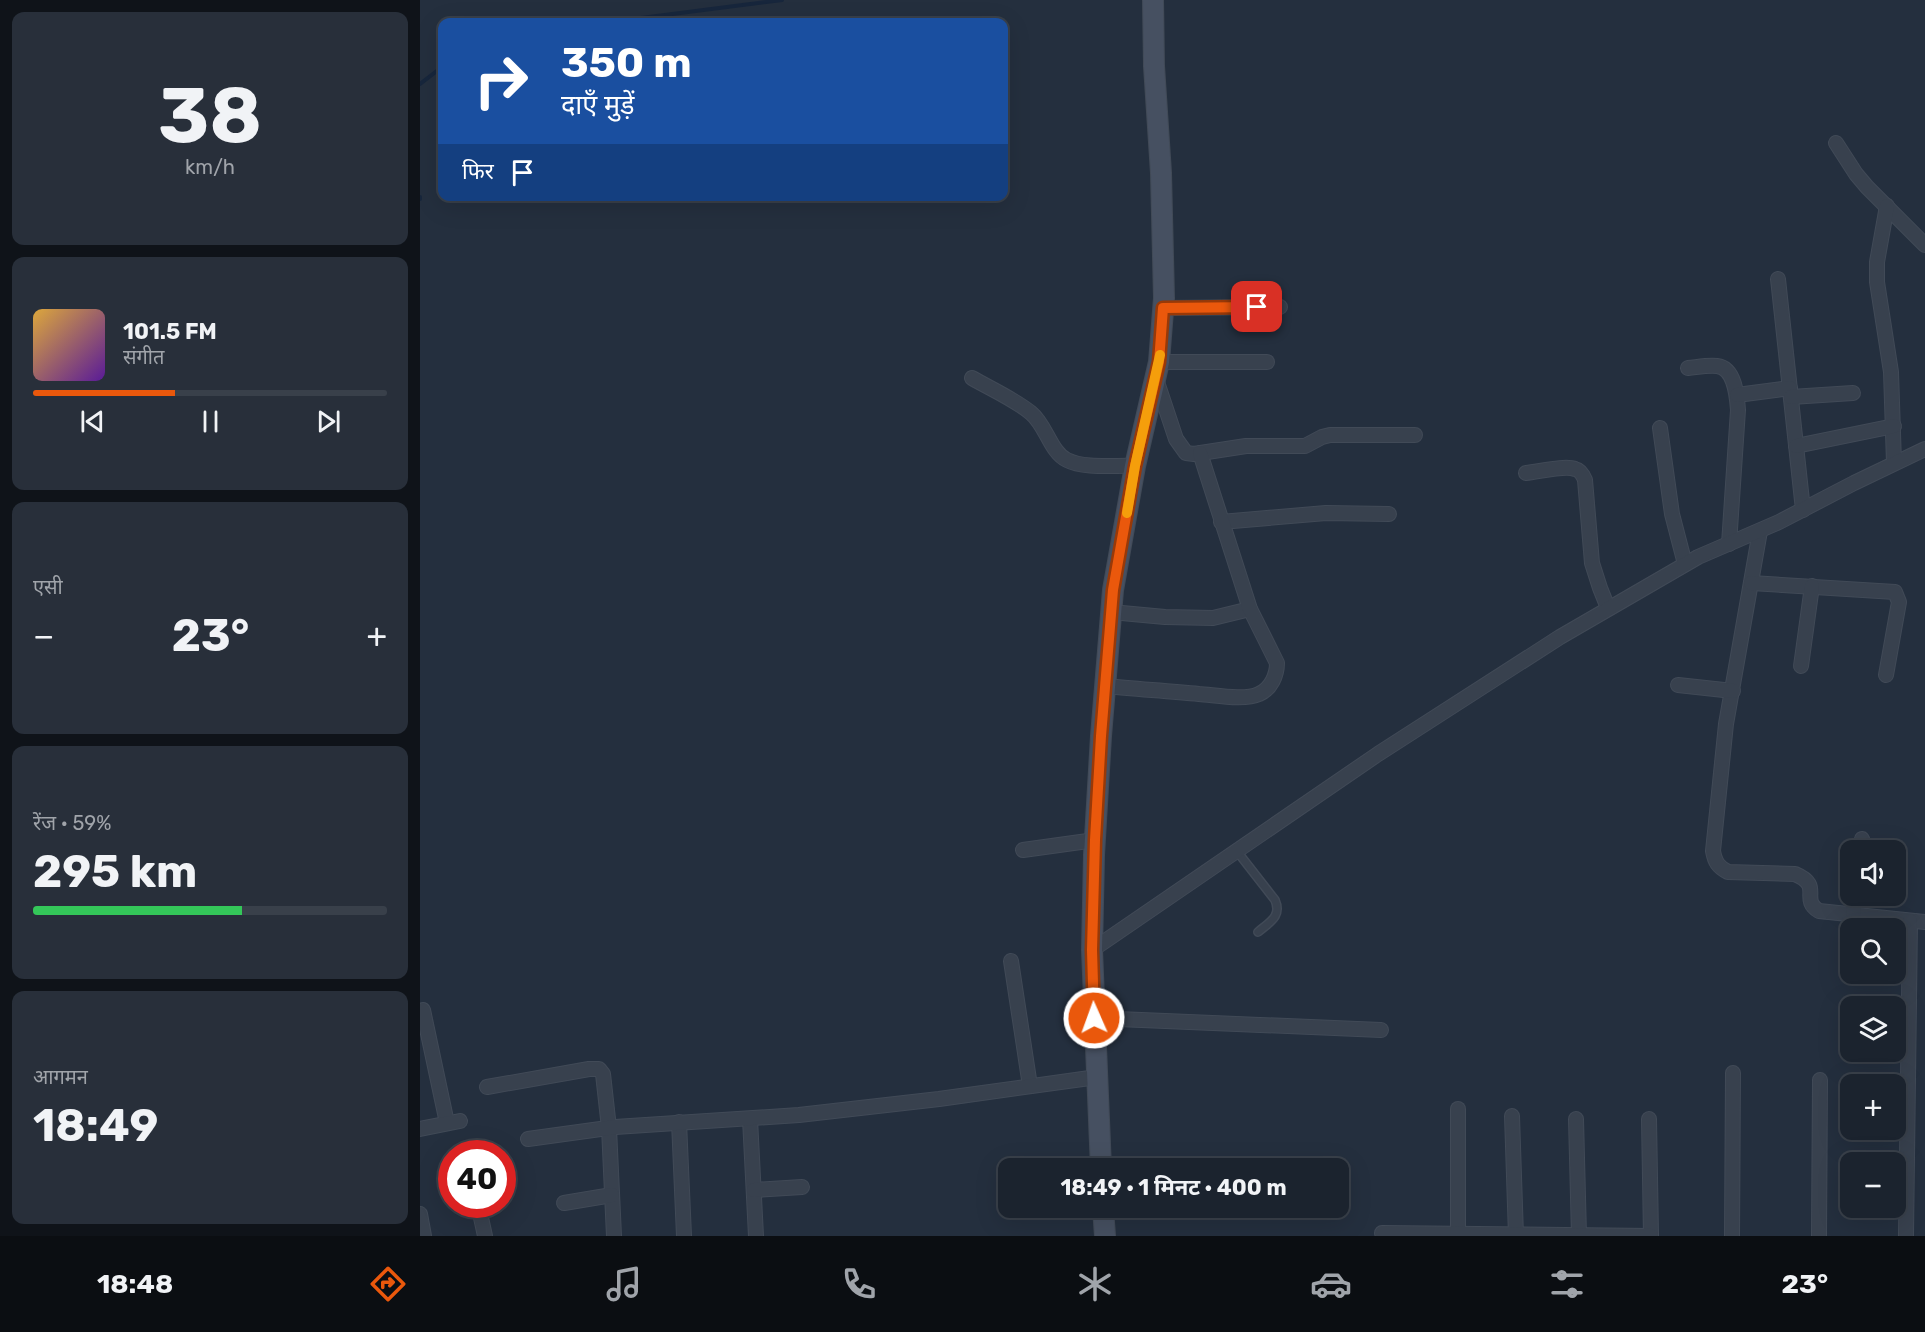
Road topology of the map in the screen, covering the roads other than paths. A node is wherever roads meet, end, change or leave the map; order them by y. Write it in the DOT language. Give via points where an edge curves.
graph roads {
  1 [pos="1153,0"];
  2 [pos="1836,143"];
  3 [pos="1887,206"];
  4 [pos="1925,245"];
  5 [pos="1778,279"];
  6 [pos="1280,307"];
  7 [pos="1163,308"];
  8 [pos="1267,362"];
  9 [pos="1688,368"];
  10 [pos="1158,371"];
  11 [pos="972,378"];
  12 [pos="1790,392"];
  13 [pos="1853,393"];
  14 [pos="1737,394"];
  15 [pos="1894,426"];
  16 [pos="1660,428"];
  17 [pos="1415,435"];
  18 [pos="1796,446"];
  19 [pos="1925,449"];
  20 [pos="1200,453"];
  21 [pos="1894,463"];
  22 [pos="1135,466"];
  23 [pos="1526,473"];
  24 [pos="1803,510"];
  25 [pos="1389,514"];
  26 [pos="1221,522"];
  27 [pos="1760,531"];
  28 [pos="1729,544"];
  29 [pos="1685,564"];
  30 [pos="1751,583"];
  31 [pos="1812,586"];
  32 [pos="1608,608"];
  33 [pos="1250,609"];
  34 [pos="1112,612"];
  35 [pos="1802,666"];
  36 [pos="1886,675"];
  37 [pos="1678,685"];
  38 [pos="1105,686"];
  39 [pos="1733,691"];
  40 [pos="1095,840"];
  41 [pos="1023,850"];
  42 [pos="1236,850"];
  43 [pos="1854,906"];
  44 [pos="1853,915"];
  45 [pos="1910,921"];
  46 [pos="1925,922"];
  47 [pos="1258,932"];
  48 [pos="1092,950"];
  49 [pos="1011,961"];
  50 [pos="423,1010"];
  51 [pos="1094,1018"];
  52 [pos="1381,1030"];
  53 [pos="1733,1073"];
  54 [pos="1097,1077"];
  55 [pos="1820,1080"];
  56 [pos="1030,1086"];
  57 [pos="488,1087"];
  58 [pos="1458,1109"];
  59 [pos="1512,1116"];
  60 [pos="750,1119"];
  61 [pos="1576,1119"];
  62 [pos="1649,1119"];
  63 [pos="679,1122"];
  64 [pos="609,1128"];
  65 [pos="420,1129"];
  66 [pos="528,1140"];
  67 [pos="1101,1158"];
  68 [pos="802,1187"];
  69 [pos="754,1190"];
  70 [pos="612,1195"];
  71 [pos="564,1203"];
  72 [pos="420,1214"];
  73 [pos="481,1218"];
  74 [pos="1104,1218"];
  75 [pos="1382,1233"];
  76 [pos="1458,1234"];
  77 [pos="1414,1235"];
  78 [pos="1516,1235"];
  79 [pos="424,1236"];
  80 [pos="484,1236"];
  81 [pos="614,1236"];
  82 [pos="684,1236"];
  83 [pos="756,1236"];
  84 [pos="1105,1236"];
  85 [pos="1579,1236"];
  86 [pos="1651,1236"];
  87 [pos="1732,1236"];
  88 [pos="1819,1236"];
  89 [pos="1906,1236"];
  1 -- 7 [label="street"];
  2 -- 3 [label="street" via="1856,174"];
  3 -- 4 [label="street"];
  3 -- 15 [label="street" via="1877,282 1891,372"];
  5 -- 12 [label="street"];
  6 -- 7 [label="street"];
  7 -- 10 [label="street"];
  8 -- 10 [label="street"];
  9 -- 14 [label="street" via="1725,368"];
  10 -- 20 [label="street" via="1176,439 1186,453"];
  10 -- 22 [label="street"];
  11 -- 22 [label="street" via="1032,413 1064,459 1084,465"];
  12 -- 13 [label="street"];
  12 -- 14 [label="street"];
  12 -- 18 [label="street"];
  14 -- 28 [label="street"];
  15 -- 18 [label="street"];
  15 -- 21 [label="street"];
  16 -- 29 [label="street" via="1676,532"];
  17 -- 20 [label="street" via="1330,435 1305,446 1246,446"];
  18 -- 24 [label="street"];
  19 -- 21 [label="street"];
  20 -- 26 [label="street"];
  21 -- 24 [label="street"];
  22 -- 34 [label="street"];
  23 -- 32 [label="street" via="1568,468 1581,473 1585,480 1592,563"];
  24 -- 27 [label="street"];
  25 -- 26 [label="street" via="1326,513"];
  26 -- 33 [label="street"];
  27 -- 28 [label="street"];
  27 -- 30 [label="street"];
  28 -- 29 [label="street"];
  29 -- 32 [label="street"];
  30 -- 31 [label="street"];
  30 -- 39 [label="street"];
  31 -- 35 [label="street"];
  31 -- 36 [label="street" via="1895,592 1899,602"];
  32 -- 42 [label="street" via="1471,693"];
  33 -- 34 [label="street" via="1214,618"];
  33 -- 38 [label="street" via="1277,663 1273,680 1261,694 1230,696"];
  34 -- 38 [label="street"];
  37 -- 39 [label="street"];
  38 -- 40 [label="street"];
  39 -- 44 [label="street" via="1726,724 1714,861 1728,872 1795,874 1809,883 1814,908"];
  40 -- 41 [label="street"];
  40 -- 48 [label="street"];
  42 -- 47 [label="lane" via="1278,906 1274,919"];
  42 -- 48 [label="street"];
  43 -- 44 [label="street"];
  44 -- 45 [label="street"];
  45 -- 46 [label="street"];
  45 -- 89 [label="street"];
  48 -- 51 [label="street"];
  49 -- 56 [label="street"];
  50 -- 65 [label="street" via="454,1122"];
  51 -- 52 [label="street"];
  51 -- 54 [label="street"];
  53 -- 87 [label="street"];
  54 -- 56 [label="street"];
  54 -- 67 [label="street"];
  55 -- 88 [label="street"];
  56 -- 60 [label="street"];
  57 -- 64 [label="street" via="599,1069 605,1080"];
  58 -- 76 [label="street"];
  59 -- 78 [label="street"];
  60 -- 63 [label="street"];
  60 -- 69 [label="street"];
  61 -- 85 [label="street"];
  62 -- 86 [label="street"];
  63 -- 64 [label="street"];
  63 -- 82 [label="street"];
  64 -- 66 [label="street"];
  64 -- 70 [label="street"];
  68 -- 69 [label="street"];
  69 -- 83 [label="street"];
  70 -- 71 [label="street"];
  70 -- 81 [label="street"];
  72 -- 79 [label="street"];
  73 -- 80 [label="street"];
  74 -- 84 [label="street"];
  75 -- 77 [label="street"];
  76 -- 77 [label="street"];
  76 -- 78 [label="street"];
  78 -- 85 [label="street"];
  85 -- 86 [label="street"];
}
